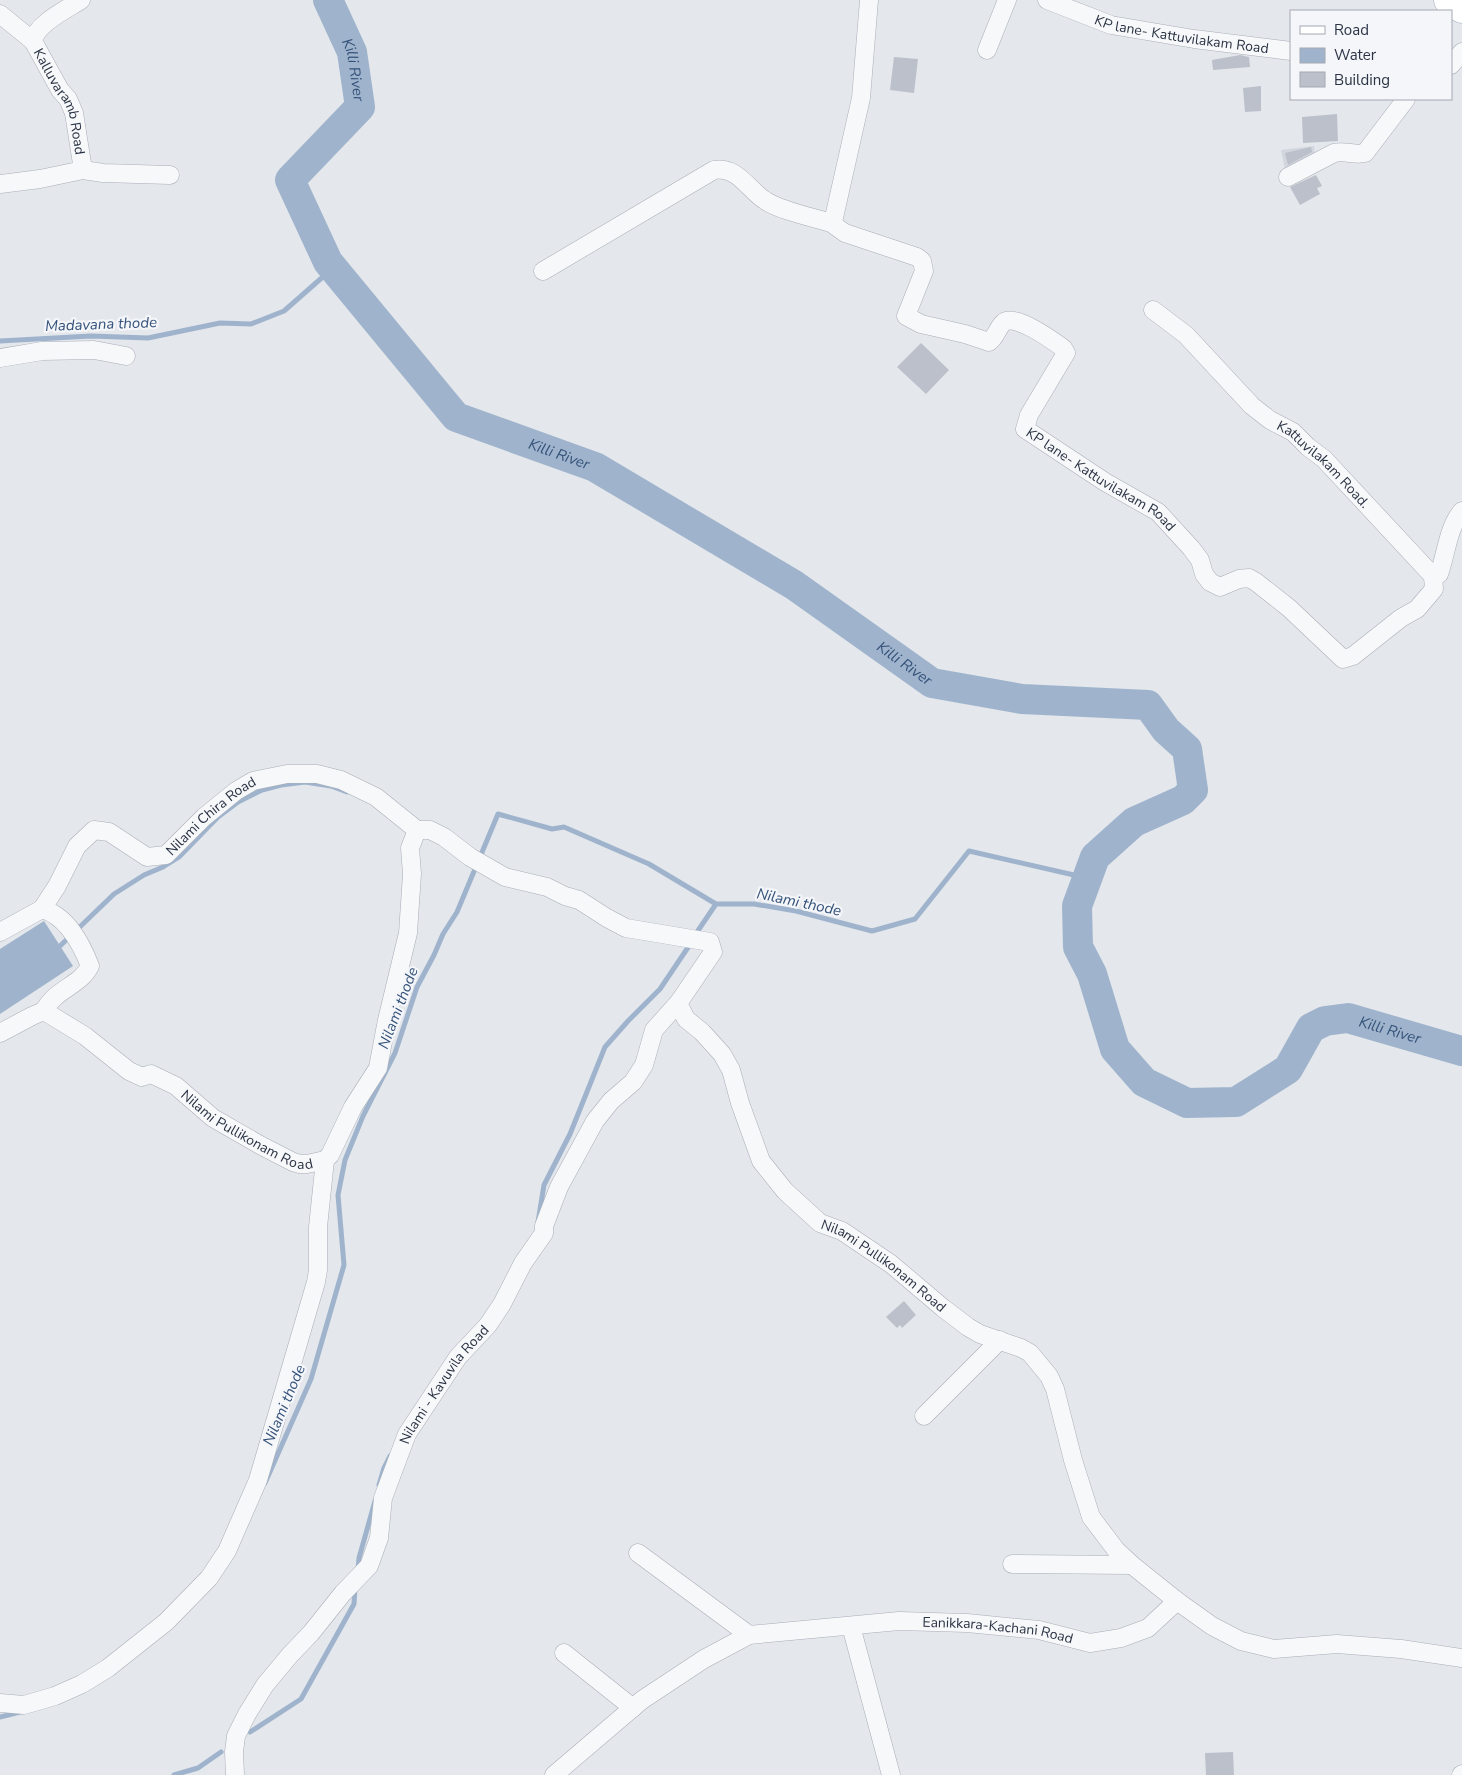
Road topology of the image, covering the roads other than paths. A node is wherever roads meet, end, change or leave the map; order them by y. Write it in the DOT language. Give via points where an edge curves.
graph roads {
  1 [pos="81,0"];
  2 [pos="869,0"];
  3 [pos="1007,0"];
  4 [pos="1046,0"];
  5 [pos="1448,0"];
  6 [pos="1462,9"];
  7 [pos="0,14"];
  8 [pos="33,41"];
  9 [pos="987,50"];
  10 [pos="1290,50"];
  11 [pos="1462,52"];
  12 [pos="1452,64"];
  13 [pos="1405,100"];
  14 [pos="83,170"];
  15 [pos="170,175"];
  16 [pos="1288,177"];
  17 [pos="0,184"];
  18 [pos="834,224"];
  19 [pos="543,271"];
  20 [pos="1153,310"];
  21 [pos="126,356"];
  22 [pos="0,358"];
  23 [pos="1462,511"];
  24 [pos="1433,576"];
  25 [pos="417,830"];
  26 [pos="42,909"];
  27 [pos="0,932"];
  28 [pos="679,1002"];
  29 [pos="44,1011"];
  30 [pos="0,1033"];
  31 [pos="325,1160"];
  32 [pos="1000,1340"];
  33 [pos="924,1416"];
  34 [pos="638,1553"];
  35 [pos="1012,1564"];
  36 [pos="1132,1565"];
  37 [pos="1177,1601"];
  38 [pos="851,1626"];
  39 [pos="749,1635"];
  40 [pos="564,1653"];
  41 [pos="1462,1658"];
  42 [pos="0,1704"];
  43 [pos="633,1708"];
  44 [pos="235,1775"];
  45 [pos="554,1775"];
  46 [pos="891,1775"];
  1 -- 8 [label="street, Kalluvaramb Road" via="46,22 34,34"];
  2 -- 18 [label="street" via="861,98"];
  3 -- 9 [label="street"];
  4 -- 10 [label="street, KP lane- Kattuvilakam Road" via="1111,25"];
  5 -- 6 [label="main road"];
  7 -- 8 [label="street"];
  8 -- 14 [label="street, Kalluvaramb Road" via="74,113"];
  11 -- 12 [label="street"];
  13 -- 16 [label="street" via="1365,153 1334,153"];
  14 -- 15 [label="street"];
  14 -- 17 [label="street"];
  18 -- 19 [label="street" via="772,205 724,168 714,170"];
  18 -- 24 [label="street, KP lane- Kattuvilakam Road" via="845,232 922,260 924,271 906,316 921,324 989,342 1009,319 1022,323 1063,348 1066,353 1029,415 1025,429 1105,482 1158,512 1192,548 1210,582 1220,587 1239,578 1256,582 1343,659 1353,656 1417,609 1434,589"];
  20 -- 24 [label="street, Kattuvilakam Road." via="1186,335 1252,406 1293,432 1324,459"];
  21 -- 22 [label="street" via="94,350 42,351"];
  23 -- 24 [label="street" via="1449,538 1438,574"];
  25 -- 26 [label="street, Nilami Chira Road" via="376,797 341,780 317,774 287,774 253,781 204,816 166,855 147,857 110,832 94,830 77,846"];
  25 -- 28 [label="street" via="430,830 505,877 547,887 579,900 626,928 710,942 713,952"];
  25 -- 31 [label="street, Nilami Pullikonam Road" via="410,848 412,874 408,933 378,1068"];
  26 -- 27 [label="street"];
  26 -- 29 [label="street" via="60,917 90,966 87,972 55,995"];
  28 -- 32 [label="street, Nilami Pullikonam Road" via="686,1019 722,1054 731,1070 761,1160 785,1191 820,1223 842,1231 891,1264 968,1327"];
  28 -- 44 [label="street, Nilami - Kavuvila Road" via="654,1030 644,1065 633,1082 595,1120 559,1187 544,1233 523,1263 502,1304 488,1325 458,1357 407,1434 383,1498 378,1538 369,1566 278,1670 247,1714 236,1736"];
  29 -- 30 [label="street"];
  29 -- 31 [label="street, Nilami Pullikonam Road" via="85,1036 129,1071 142,1077 151,1074 176,1086 213,1118 260,1145 300,1164"];
  31 -- 42 [label="street" via="316,1282 258,1480 227,1551 209,1578 166,1622 108,1668 55,1696 24,1705"];
  32 -- 33 [label="street"];
  32 -- 36 [label="street, Nilami Pullikonam Road" via="1030,1354 1049,1376 1091,1517"];
  34 -- 39 [label="street"];
  35 -- 36 [label="street"];
  36 -- 37 [label="street, Nilami Pullikonam Road"];
  37 -- 38 [label="street, Eanikkara-Kachani Road" via="1148,1628 1121,1638 1090,1643 1039,1630 967,1623 899,1621"];
  37 -- 41 [label="street" via="1212,1626 1241,1641 1274,1649 1337,1644 1401,1648"];
  38 -- 39 [label="street, Eanikkara-Kachani Road"];
  38 -- 46 [label="street"];
  39 -- 43 [label="street, Eanikkara-Kachani Road" via="704,1659"];
  40 -- 43 [label="street"];
  43 -- 45 [label="street, Eanikkara-Kachani Road"];
}
